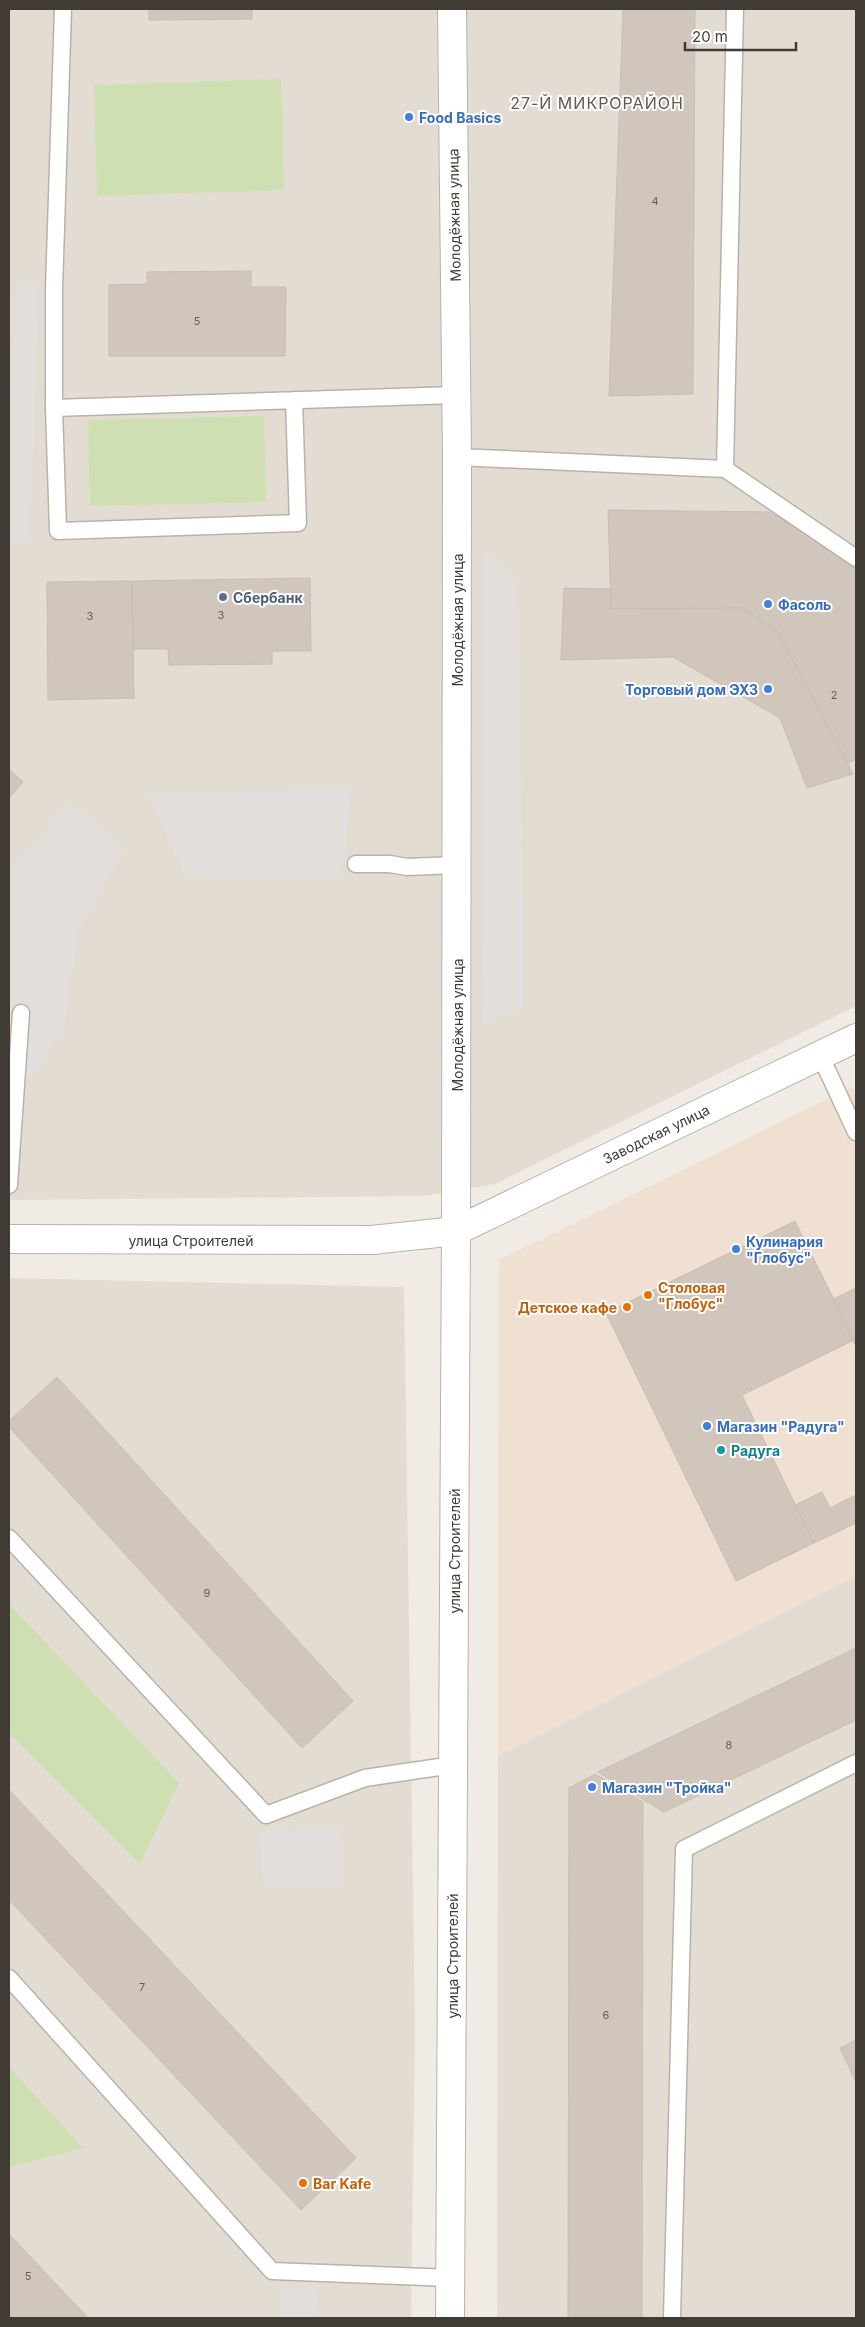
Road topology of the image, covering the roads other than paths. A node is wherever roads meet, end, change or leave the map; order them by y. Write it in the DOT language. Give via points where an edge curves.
graph roads {
  1 [pos="63,9"];
  2 [pos="452,9"];
  3 [pos="735,9"];
  4 [pos="456,395"];
  5 [pos="294,400"];
  6 [pos="54,408"];
  7 [pos="456,457"];
  8 [pos="726,469"];
  9 [pos="856,558"];
  10 [pos="356,864"];
  11 [pos="456,865"];
  12 [pos="21,1013"];
  13 [pos="856,1038"];
  14 [pos="820,1055"];
  15 [pos="856,1132"];
  16 [pos="9,1186"];
  17 [pos="456,1231"];
  18 [pos="9,1239"];
  19 [pos="9,1538"];
  20 [pos="856,1763"];
  21 [pos="453,1765"];
  22 [pos="9,1978"];
  23 [pos="451,2278"];
  24 [pos="450,2318"];
  25 [pos="672,2318"];
  1 -- 6 [label="lane" via="54,288"];
  2 -- 4 [label="street, Молодёжная улица"];
  3 -- 8 [label="lane"];
  4 -- 5 [label="lane"];
  4 -- 7 [label="street, Молодёжная улица"];
  5 -- 6 [label="lane"];
  5 -- 6 [label="lane" via="298,523 58,530"];
  7 -- 8 [label="lane"];
  7 -- 11 [label="street, Молодёжная улица"];
  8 -- 9 [label="lane"];
  10 -- 11 [label="lane"];
  11 -- 17 [label="street, Молодёжная улица"];
  12 -- 16 [label="lane"];
  13 -- 14 [label="street, Заводская улица"];
  14 -- 15 [label="lane"];
  14 -- 17 [label="street, Заводская улица"];
  17 -- 18 [label="street, улица Строителей" via="372,1240"];
  17 -- 21 [label="street, улица Строителей"];
  19 -- 21 [label="lane" via="266,1815 364,1778"];
  20 -- 25 [label="lane" via="684,1849"];
  21 -- 23 [label="street, улица Строителей"];
  22 -- 23 [label="lane" via="272,2271"];
  23 -- 24 [label="street, улица Строителей"];
}
